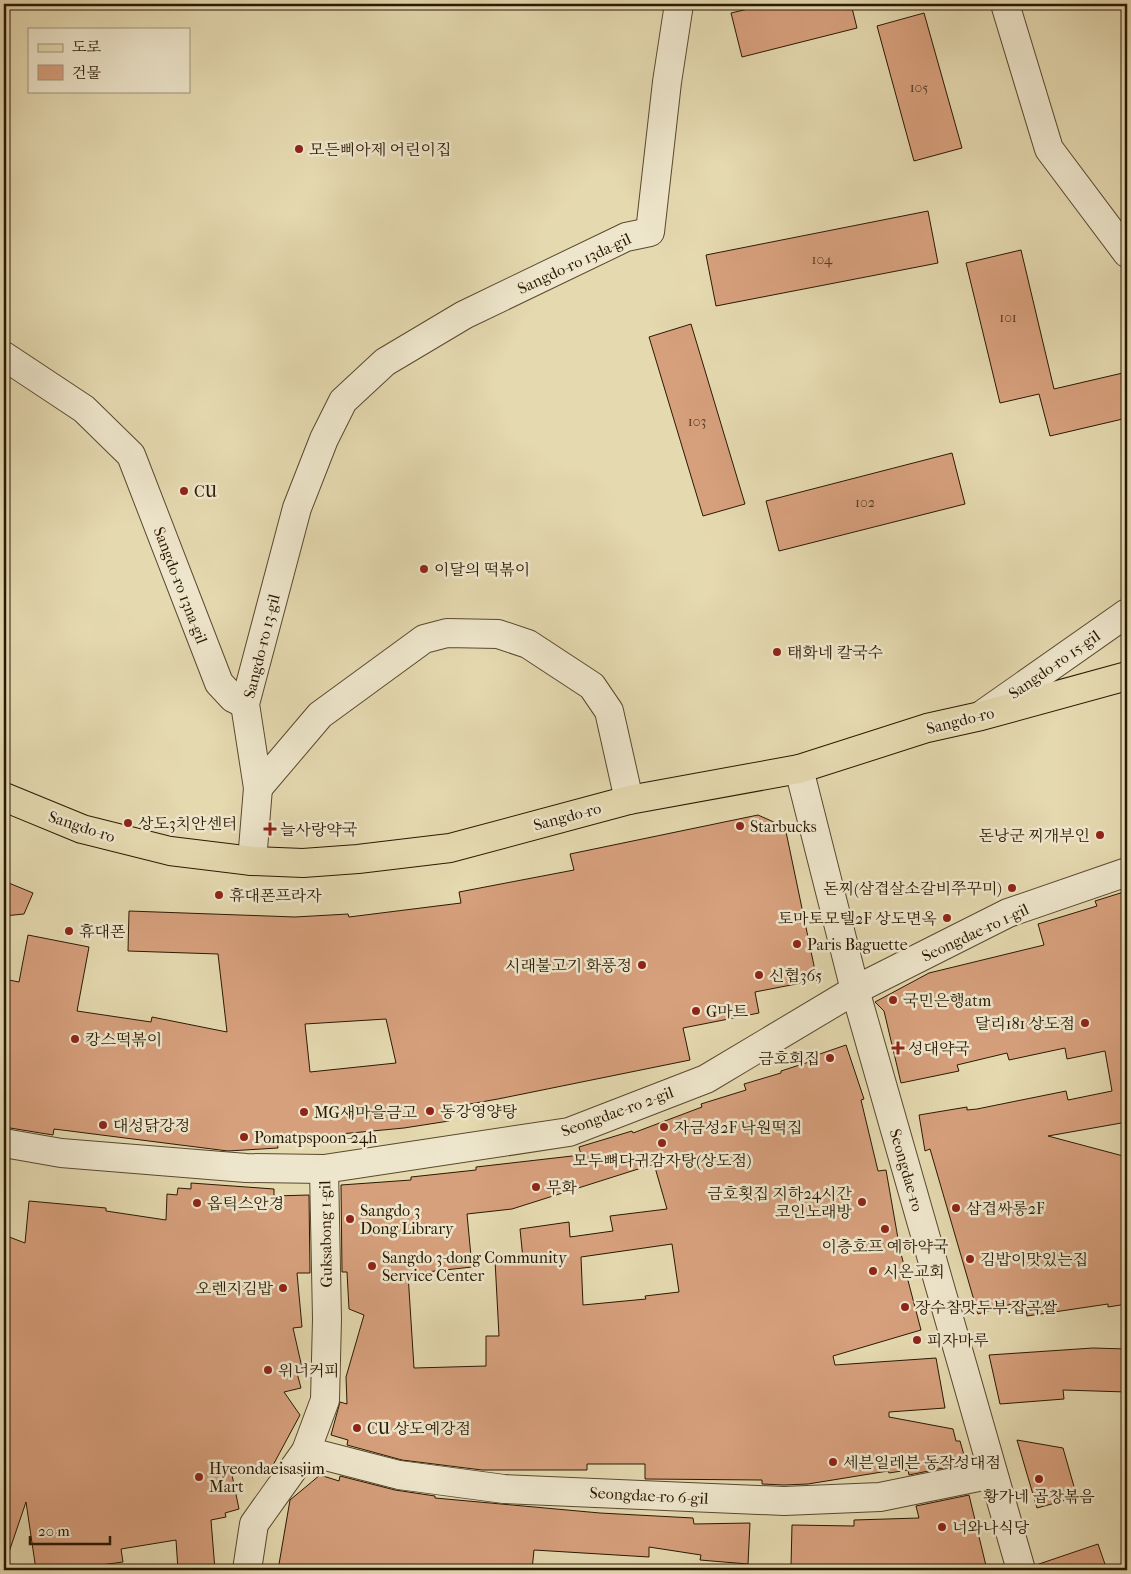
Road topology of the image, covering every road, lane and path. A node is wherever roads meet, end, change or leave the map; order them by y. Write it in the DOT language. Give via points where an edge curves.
graph roads {
  1 [pos="679,4"];
  2 [pos="1005,4"];
  3 [pos="1127,253"];
  4 [pos="4,356"];
  5 [pos="324,438"];
  6 [pos="1127,613"];
  7 [pos="1127,676"];
  8 [pos="245,704"];
  9 [pos="981,716"];
  10 [pos="799,769"];
  11 [pos="258,788"];
  12 [pos="4,797"];
  13 [pos="629,800"];
  14 [pos="252,861"];
  15 [pos="1127,872"];
  16 [pos="856,990"];
  17 [pos="4,1142"];
  18 [pos="324,1169"];
  19 [pos="306,1451"];
  20 [pos="994,1474"];
  21 [pos="247,1570"];
  22 [pos="1020,1570"];
  1 -- 5 [label="street, Sangdo-ro 13da-gil" via="650,232 626,237 491,302 385,362 343,401"];
  2 -- 3 [label="street" via="1049,149"];
  4 -- 8 [label="street, Sangdo-ro 13na-gil" via="84,409 131,455 219,683 233,698"];
  5 -- 8 [label="street, Sangdo-ro 13-gil" via="297,508"];
  6 -- 9 [label="street, Sangdo-ro 15-gil"];
  7 -- 9 [label="main road, Sangdo-ro"];
  8 -- 11 [label="street, Sangdo-ro 13-gil"];
  9 -- 10 [label="main road, Sangdo-ro" via="928,728"];
  10 -- 13 [label="main road, Sangdo-ro"];
  10 -- 16 [label="street, Seongdae-ro"];
  11 -- 13 [label="street" via="320,715 424,639 448,632 498,634 528,644 592,686 609,711"];
  11 -- 14 [label="street, Sangdo-ro 13-gil"];
  12 -- 14 [label="main road, Sangdo-ro" via="82,829 170,851"];
  13 -- 14 [label="main road, Sangdo-ro" via="450,848 349,860 303,863"];
  15 -- 16 [label="street, Seongdae-ro 1-gil" via="1008,913"];
  16 -- 18 [label="street, Seongdae-ro 2-gil" via="706,1078 569,1132"];
  16 -- 20 [label="street, Seongdae-ro"];
  17 -- 18 [label="street, Guksabong 1-gil" via="61,1153 246,1168"];
  18 -- 19 [label="street, Guksabong 1-gil" via="325,1400"];
  19 -- 20 [label="street, Seongdae-ro 6-gil" via="399,1475 504,1489 784,1501 880,1497"];
  19 -- 21 [label="street, Guksabong 1-gil" via="254,1524"];
  20 -- 22 [label="street, Seongdae-ro"];
}
